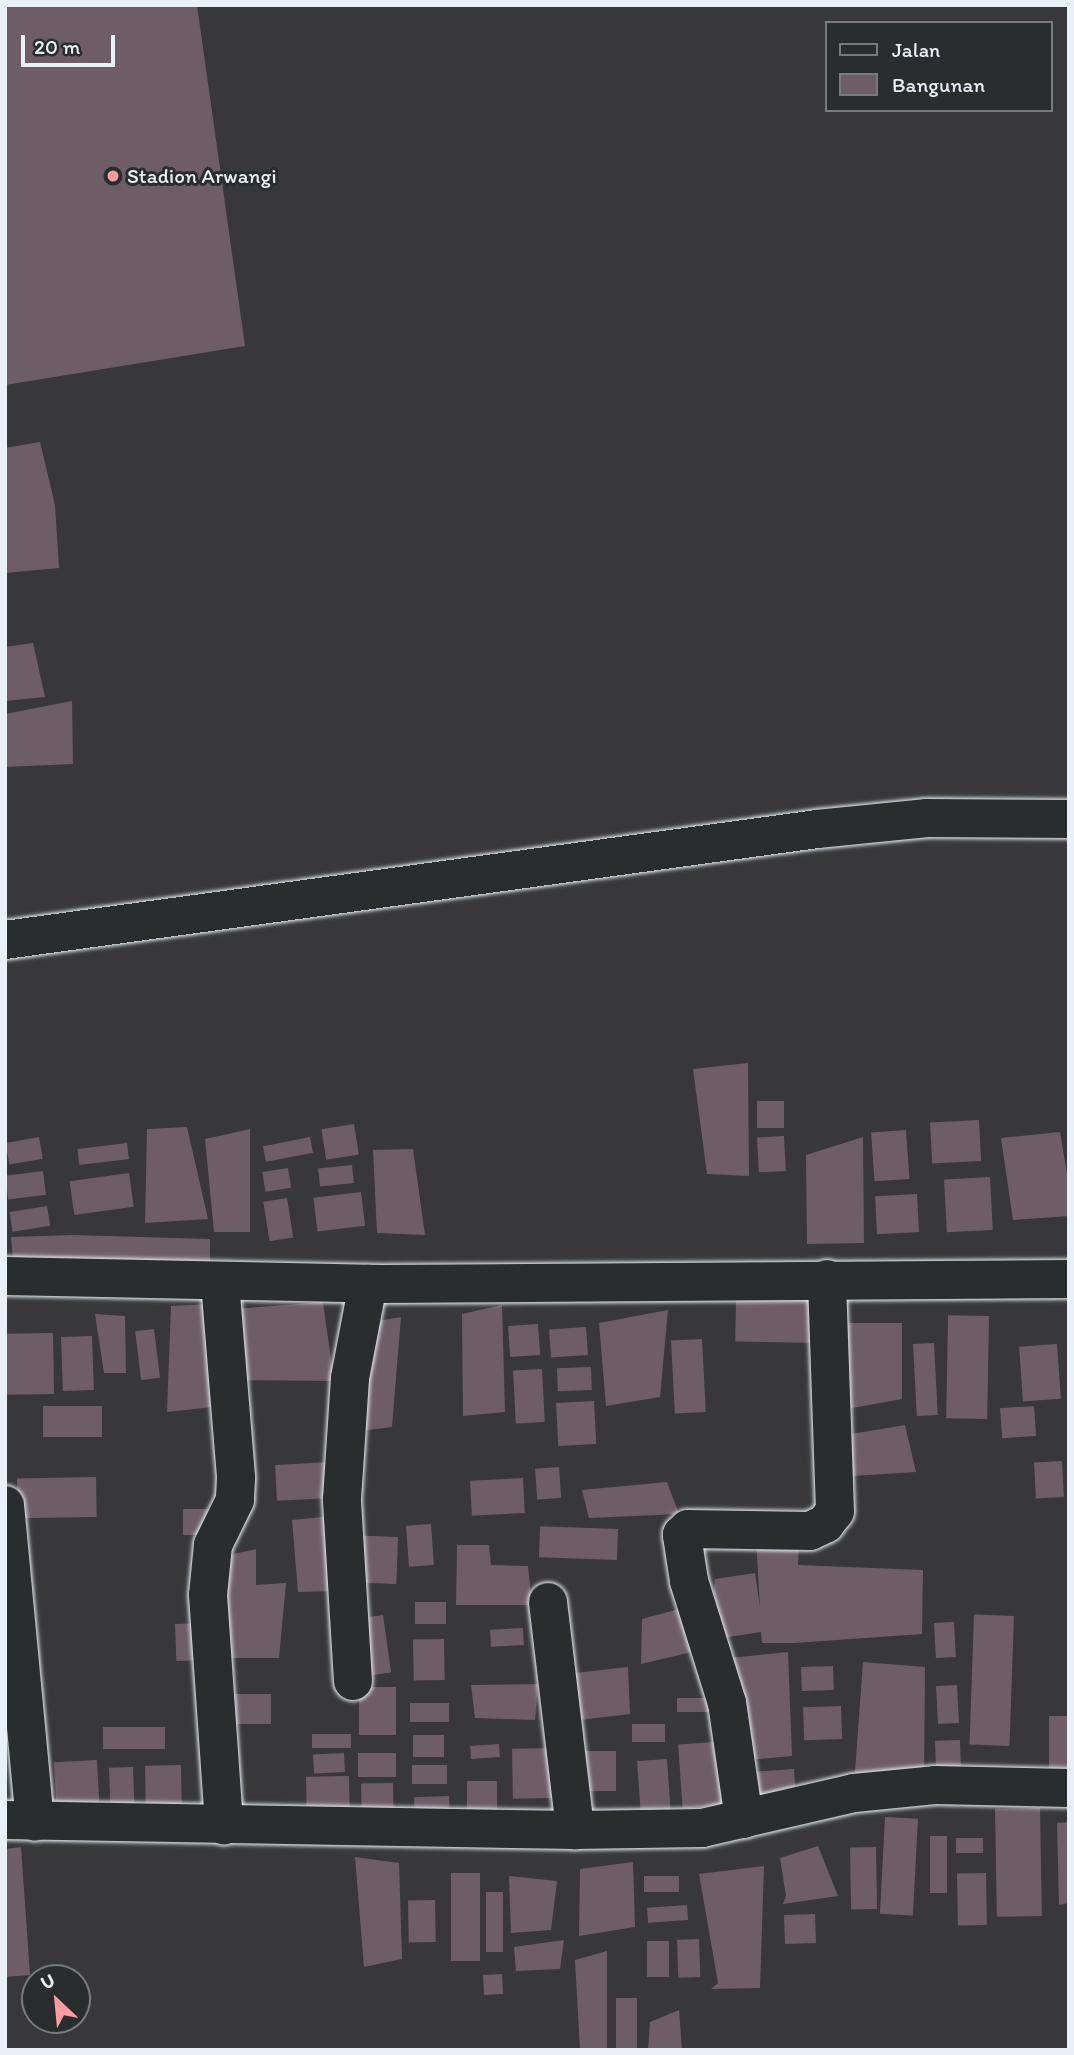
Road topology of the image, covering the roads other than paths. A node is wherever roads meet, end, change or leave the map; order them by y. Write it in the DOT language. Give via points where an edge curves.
graph roads {
  1 [pos="1069,819"];
  2 [pos="5,940"];
  3 [pos="5,1276"];
  4 [pos="827,1279"];
  5 [pos="1069,1279"];
  6 [pos="220,1282"];
  7 [pos="368,1284"];
  8 [pos="5,1505"];
  9 [pos="8,1551"];
  10 [pos="548,1602"];
  11 [pos="353,1681"];
  12 [pos="1069,1788"];
  13 [pos="744,1819"];
  14 [pos="20,1821"];
  15 [pos="224,1825"];
  16 [pos="575,1830"];
  1 -- 2 [label="street" via="927,818 831,828"];
  3 -- 6 [label="street"];
  4 -- 5 [label="street"];
  4 -- 7 [label="street"];
  4 -- 13 [label="street" via="835,1511 825,1524 810,1531 688,1529 682,1535 689,1581 727,1703"];
  6 -- 7 [label="street"];
  6 -- 15 [label="street" via="236,1478 235,1500 213,1545 208,1585"];
  7 -- 11 [label="street" via="350,1378 342,1499"];
  8 -- 9 [label="street"];
  9 -- 14 [label="street"];
  10 -- 16 [label="street"];
  12 -- 13 [label="street" via="924,1786 854,1793"];
  13 -- 16 [label="street" via="702,1828"];
  14 -- 15 [label="street"];
  15 -- 16 [label="street"];
}
